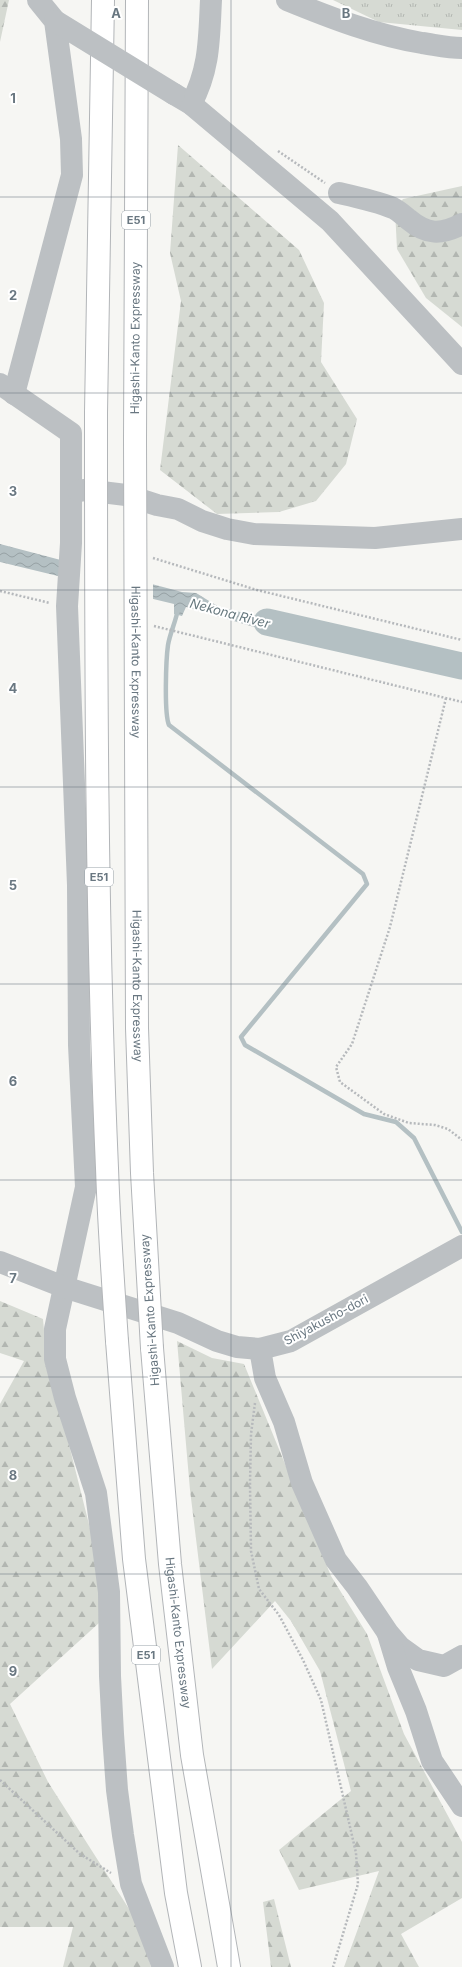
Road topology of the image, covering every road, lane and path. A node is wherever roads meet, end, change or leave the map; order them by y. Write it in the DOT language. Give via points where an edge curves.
graph roads {
  1 [pos="38,0"];
  2 [pos="103,0"];
  3 [pos="137,0"];
  4 [pos="211,0"];
  5 [pos="287,0"];
  6 [pos="55,22"];
  7 [pos="462,48"];
  8 [pos="183,99"];
  9 [pos="339,193"];
  10 [pos="462,224"];
  11 [pos="462,364"];
  12 [pos="7,389"];
  13 [pos="70,491"];
  14 [pos="462,529"];
  15 [pos="145,555"];
  16 [pos="0,591"];
  17 [pos="68,602"];
  18 [pos="153,626"];
  19 [pos="462,640"];
  20 [pos="446,698"];
  21 [pos="462,702"];
  22 [pos="462,1140"];
  23 [pos="462,1246"];
  24 [pos="0,1262"];
  25 [pos="64,1287"];
  26 [pos="260,1349"];
  27 [pos="265,1378"];
  28 [pos="388,1633"];
  29 [pos="462,1656"];
  30 [pos="0,1780"];
  31 [pos="462,1806"];
  32 [pos="131,1884"];
  33 [pos="163,1967"];
  34 [pos="190,1967"];
  35 [pos="229,1967"];
  36 [pos="333,1967"];
  1 -- 6 [label="street"];
  2 -- 34 [label="highway, E51, bridge" via="96,413 96,701 106,1169 134,1558 176,1893"];
  3 -- 35 [label="highway, Higashi-Kanto Expressway / E51, bridge" via="135,441 138,1028 142,1173 152,1348 170,1564 192,1755"];
  4 -- 8 [label="street" via="209,52 204,74"];
  5 -- 7 [label="street" via="343,23 397,38"];
  6 -- 8 [label="street, bridge"];
  6 -- 12 [label="street" via="71,139 72,175"];
  8 -- 11 [label="street" via="330,221"];
  9 -- 10 [label="street" via="383,204 399,211 419,227 429,231 448,231"];
  12 -- 13 [label="street" via="70,433"];
  13 -- 14 [label="street" via="85,490 126,495 178,509 202,521 227,529 254,534 375,538"];
  13 -- 17 [label="street"];
  15 -- 19 [label="path" via="258,590"];
  16 -- 17 [label="path" via="34,601"];
  17 -- 25 [label="street" via="78,886 79,1045 86,1187"];
  18 -- 20 [label="path"];
  20 -- 21 [label="path"];
  20 -- 22 [label="path" via="390,927 352,1044 336,1067 340,1082 384,1114 409,1123 448,1128"];
  23 -- 26 [label="street, Shiyakusho-dori" via="291,1341"];
  24 -- 25 [label="street, Shiyakusho-dori"];
  25 -- 26 [label="street, Shiyakusho-dori" via="178,1322 217,1341 237,1347"];
  25 -- 32 [label="street" via="55,1330 55,1359 96,1494 109,1592 110,1676 117,1790"];
  26 -- 27 [label="street"];
  27 -- 28 [label="street" via="284,1422 302,1483 336,1560"];
  27 -- 36 [label="path" via="255,1401 251,1434 251,1551 259,1589 279,1615 303,1660 320,1700 356,1853 358,1884"];
  28 -- 29 [label="street" via="400,1647 418,1660 444,1666"];
  28 -- 31 [label="street" via="432,1761"];
  30 -- 32 [label="path" via="80,1854"];
  32 -- 33 [label="street"];
}
